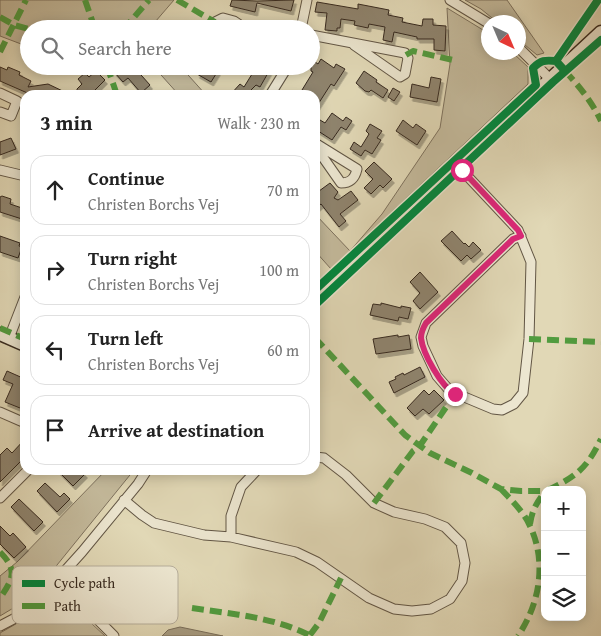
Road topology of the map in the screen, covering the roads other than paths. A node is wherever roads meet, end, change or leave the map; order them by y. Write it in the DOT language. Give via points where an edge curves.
graph roads {
  1 [pos="307,0"];
  2 [pos="450,0"];
  3 [pos="481,19"];
  4 [pos="303,20"];
  5 [pos="601,32"];
  6 [pos="320,37"];
  7 [pos="354,45"];
  8 [pos="526,55"];
  9 [pos="282,75"];
  10 [pos="550,79"];
  11 [pos="273,90"];
  12 [pos="0,93"];
  13 [pos="0,112"];
  14 [pos="320,147"];
  15 [pos="320,151"];
  16 [pos="457,165"];
  17 [pos="0,171"];
  18 [pos="20,175"];
  19 [pos="521,236"];
  20 [pos="320,293"];
  21 [pos="20,307"];
  22 [pos="4,336"];
  23 [pos="20,343"];
  24 [pos="0,412"];
  25 [pos="20,421"];
  26 [pos="320,458"];
  27 [pos="23,475"];
  28 [pos="143,475"];
  29 [pos="252,475"];
  30 [pos="0,498"];
  31 [pos="124,500"];
  32 [pos="231,538"];
  33 [pos="70,566"];
  34 [pos="12,619"];
  35 [pos="102,624"];
  36 [pos="0,626"];
  37 [pos="114,636"];
  1 -- 4 [label="street"];
  2 -- 3 [label="street"];
  5 -- 10 [label="street"];
  6 -- 7 [label="street"];
  7 -- 7 [label="street" via="405,53 408,58 405,74 400,77"];
  8 -- 10 [label="street"];
  9 -- 11 [label="street"];
  10 -- 16 [label="street"];
  12 -- 13 [label="street" via="17,101 11,116"];
  14 -- 15 [label="street" via="357,169 356,175 342,183"];
  16 -- 19 [label="street"];
  16 -- 20 [label="street"];
  17 -- 18 [label="street"];
  19 -- 19 [label="street" via="513,239 426,323 421,336 433,368 445,386 455,394 493,409 502,410 514,404 523,393 529,339 531,262"];
  21 -- 22 [label="street"];
  22 -- 23 [label="street"];
  24 -- 25 [label="street"];
  26 -- 32 [label="street" via="346,474 374,503 445,527 461,543 465,563 462,581 450,599 431,610 394,609 369,598 317,562 296,552"];
  27 -- 30 [label="street"];
  28 -- 31 [label="street"];
  29 -- 32 [label="street" via="241,487 231,516"];
  31 -- 32 [label="street" via="154,523"];
  31 -- 33 [label="street"];
  34 -- 36 [label="street"];
  35 -- 37 [label="street"];
}
